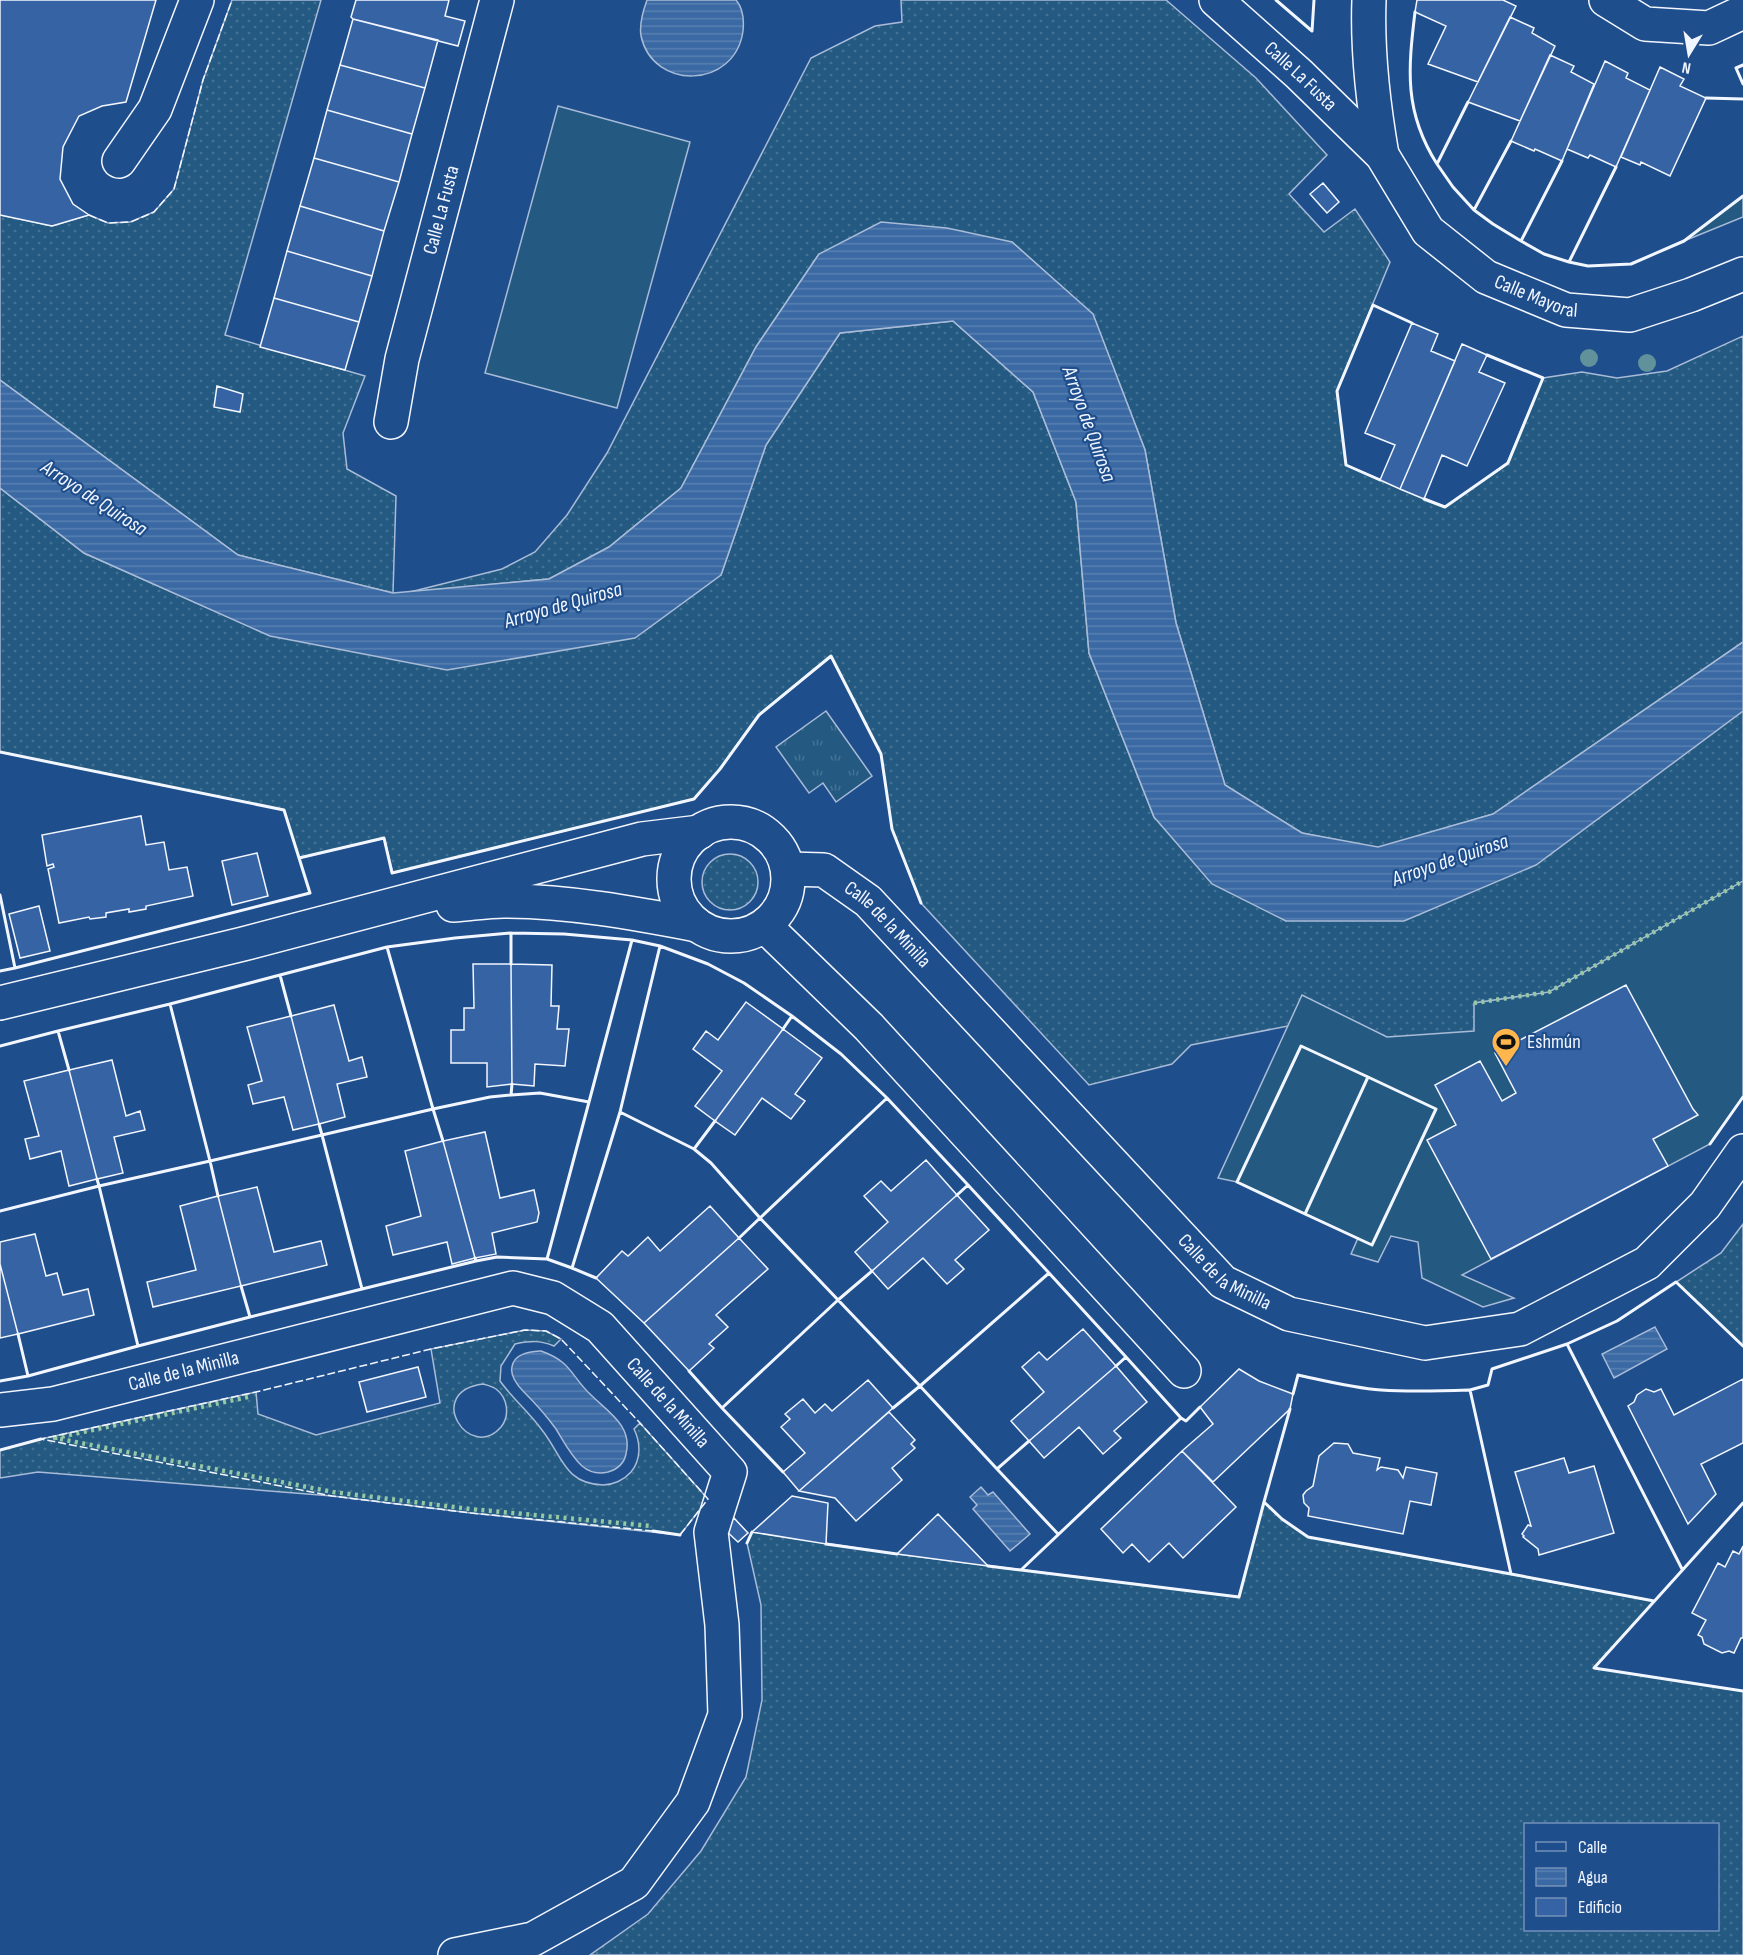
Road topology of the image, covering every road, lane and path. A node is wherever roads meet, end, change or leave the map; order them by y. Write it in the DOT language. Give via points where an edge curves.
graph roads {
  1 [pos="197,0"];
  2 [pos="497,0"];
  3 [pos="1216,0"];
  4 [pos="1369,0"];
  5 [pos="1606,0"];
  6 [pos="1743,12"];
  7 [pos="1382,155"];
  8 [pos="119,161"];
  9 [pos="1743,274"];
  10 [pos="391,422"];
  11 [pos="700,832"];
  12 [pos="788,869"];
  13 [pos="367,912"];
  14 [pos="697,925"];
  15 [pos="765,926"];
  16 [pos="0,1003"];
  17 [pos="1743,1151"];
  18 [pos="1184,1371"];
  19 [pos="0,1410"];
  20 [pos="455,1955"];
  1 -- 8 [label="street" via="155,109"];
  2 -- 10 [label="street, Calle La Fusta" via="402,359"];
  3 -- 7 [label="street, Calle La Fusta"];
  4 -- 7 [label="street" via="1367,34 1372,98"];
  5 -- 6 [label="street" via="1645,24 1709,28"];
  7 -- 9 [label="street, Calle Mayoral" via="1428,231 1486,277 1566,310 1630,315"];
  11 -- 12 [label="street" via="717,824 736,822 754,826 782,851"];
  11 -- 13 [label="street" via="642,839"];
  11 -- 14 [label="street" via="681,852 674,878 676,896"];
  12 -- 15 [label="street" via="785,901"];
  12 -- 17 [label="street, Calle de la Minilla" via="824,870 868,901 1223,1282 1289,1314 1425,1343 1520,1329 1647,1263 1705,1205"];
  13 -- 14 [label="street" via="503,901 576,906"];
  13 -- 16 [label="street"];
  14 -- 15 [label="street" via="712,934 730,937"];
  15 -- 18 [label="street" via="869,1027"];
  19 -- 20 [label="street, Calle de la Minilla" via="53,1404 513,1288 553,1298 600,1327 730,1472 711,1532 722,1625 725,1715 693,1802 634,1883 533,1939"];
}
